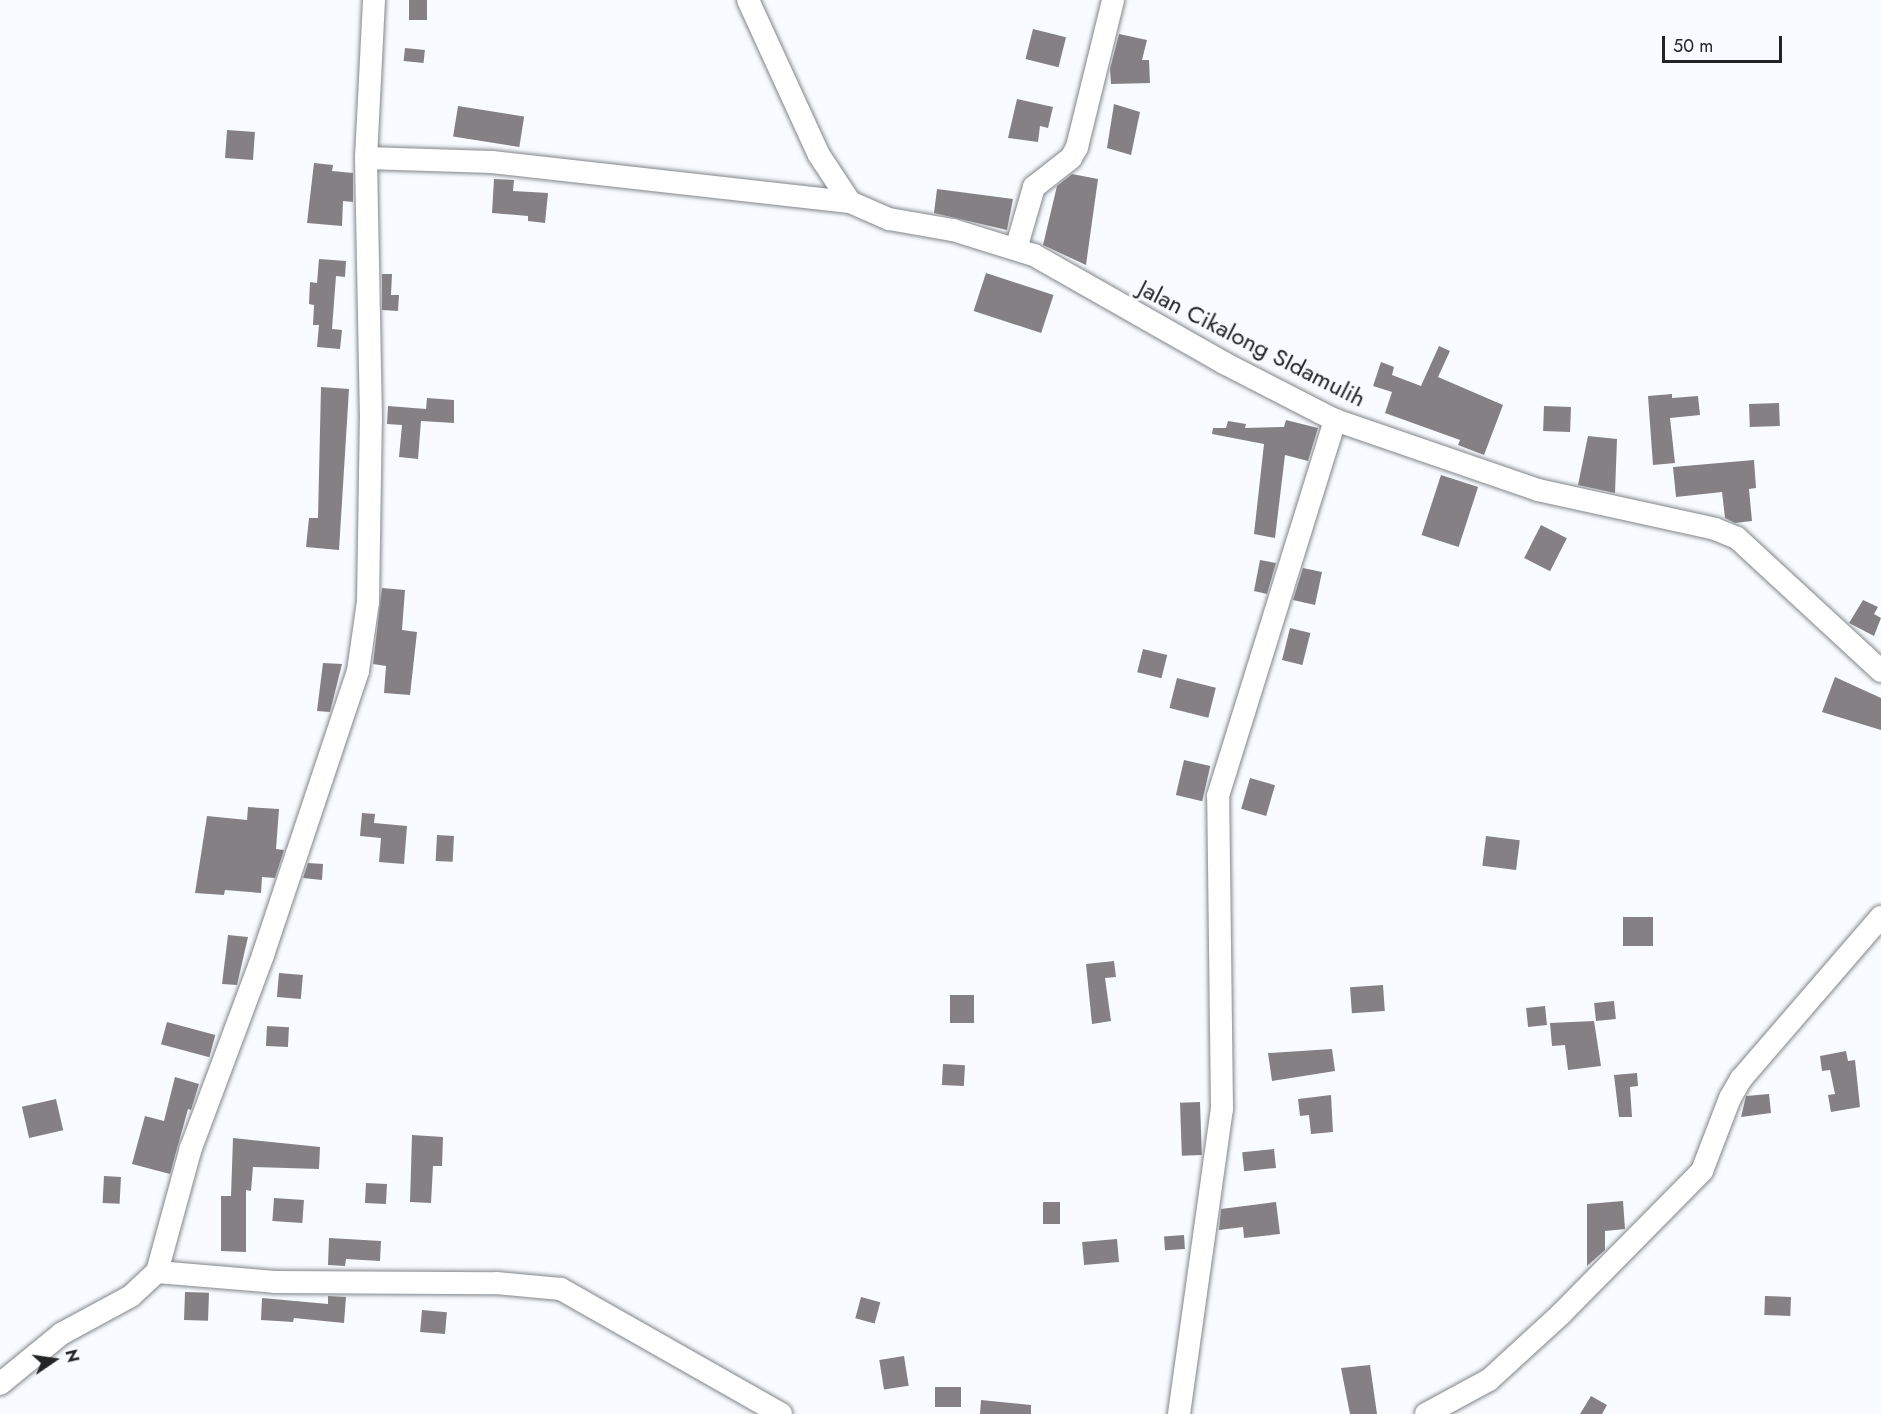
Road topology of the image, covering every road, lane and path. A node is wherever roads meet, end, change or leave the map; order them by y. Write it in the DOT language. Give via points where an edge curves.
graph roads {
  1 [pos="374,0"];
  2 [pos="748,0"];
  3 [pos="1113,0"];
  4 [pos="366,158"];
  5 [pos="850,202"];
  6 [pos="1016,249"];
  7 [pos="1335,420"];
  8 [pos="1881,671"];
  9 [pos="1881,917"];
  10 [pos="157,1272"];
  11 [pos="0,1384"];
  12 [pos="781,1414"];
  13 [pos="1179,1414"];
  14 [pos="1426,1414"];
  1 -- 4 [label="street"];
  2 -- 5 [label="street" via="819,155"];
  3 -- 6 [label="street" via="1077,147 1071,158 1034,187"];
  4 -- 5 [label="street, Jalan Cikalong SIdamulih" via="492,162"];
  4 -- 10 [label="street" via="371,420 368,602 360,661 263,955 191,1148"];
  5 -- 6 [label="street, Jalan Cikalong SIdamulih" via="889,219 953,230"];
  6 -- 7 [label="street, Jalan Cikalong SIdamulih" via="1034,255 1224,363"];
  7 -- 8 [label="street, Jalan Cikalong SIdamulih" via="1538,490 1715,529 1737,538"];
  7 -- 13 [label="street" via="1218,796 1222,1109"];
  9 -- 14 [label="street" via="1741,1080 1730,1098 1702,1171 1490,1380"];
  10 -- 11 [label="street" via="131,1296 61,1334"];
  10 -- 12 [label="street" via="275,1282 496,1283 561,1289"];
}
